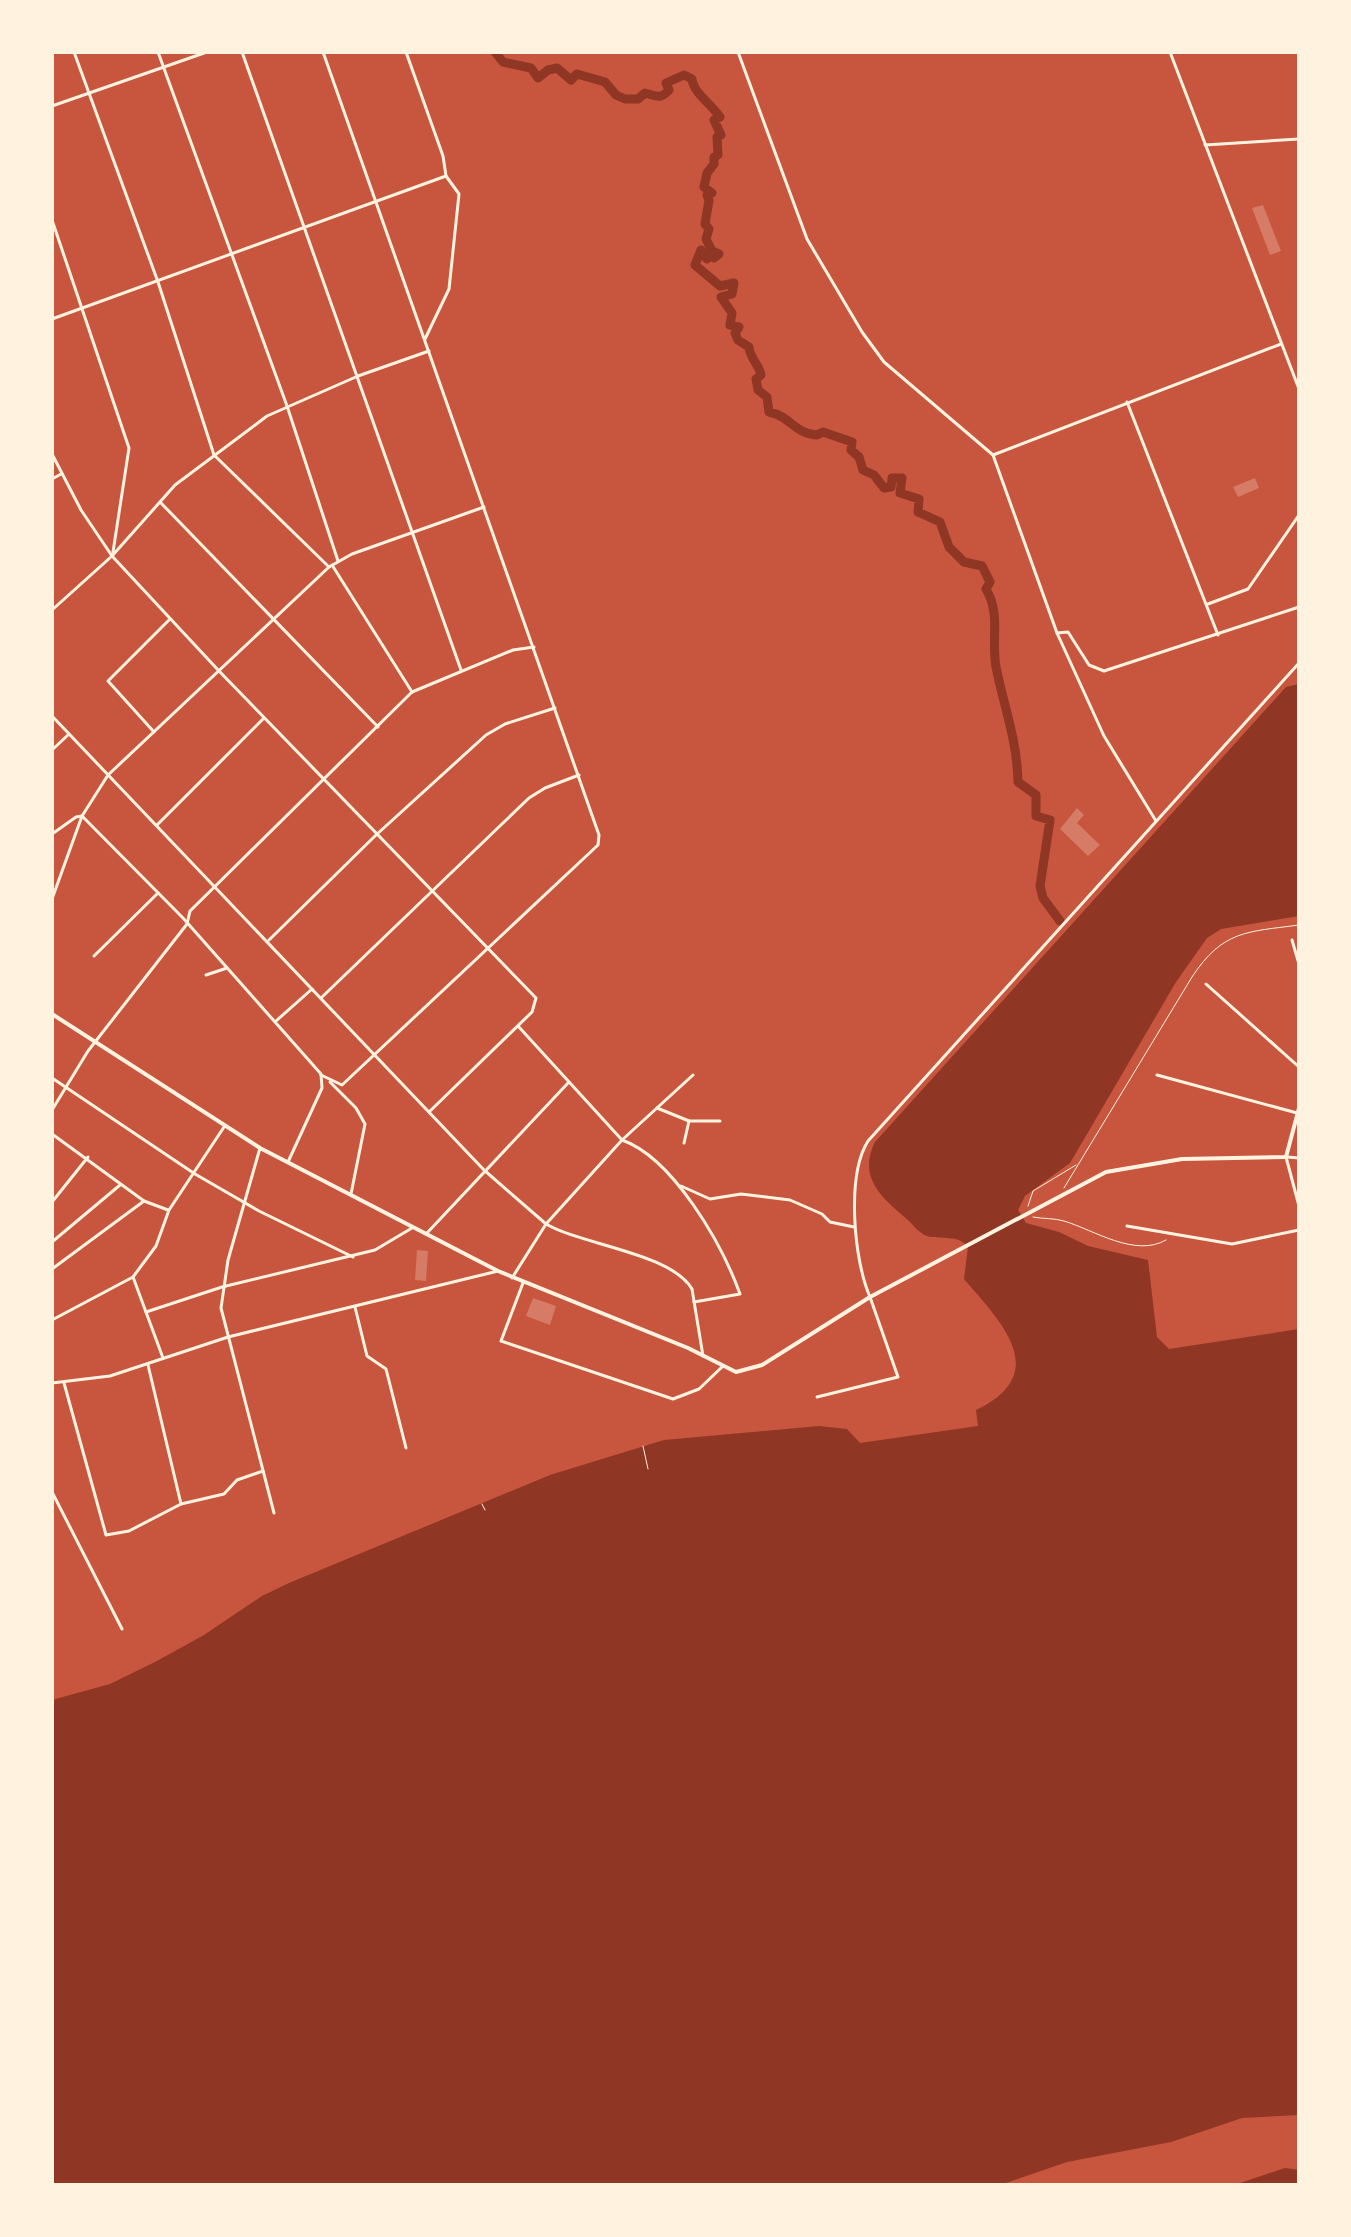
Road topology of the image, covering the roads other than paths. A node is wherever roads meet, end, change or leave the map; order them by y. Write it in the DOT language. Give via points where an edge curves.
graph roads {
  1 [pos="74,52"];
  2 [pos="158,52"];
  3 [pos="207,52"];
  4 [pos="242,52"];
  5 [pos="323,52"];
  6 [pos="406,52"];
  7 [pos="560,52"];
  8 [pos="578,52"];
  9 [pos="738,52"];
  10 [pos="1170,52"];
  11 [pos="164,68"];
  12 [pos="90,93"];
  13 [pos="52,106"];
  14 [pos="1299,139"];
  15 [pos="1205,145"];
  16 [pos="446,176"];
  17 [pos="376,204"];
  18 [pos="52,220"];
  19 [pos="304,229"];
  20 [pos="231,255"];
  21 [pos="158,282"];
  22 [pos="83,308"];
  23 [pos="52,319"];
  24 [pos="425,339"];
  25 [pos="1281,344"];
  26 [pos="429,351"];
  27 [pos="358,376"];
  28 [pos="1299,389"];
  29 [pos="1127,402"];
  30 [pos="287,406"];
  31 [pos="52,454"];
  32 [pos="214,455"];
  33 [pos="993,455"];
  34 [pos="61,474"];
  35 [pos="52,479"];
  36 [pos="161,503"];
  37 [pos="484,507"];
  38 [pos="1299,515"];
  39 [pos="412,534"];
  40 [pos="112,556"];
  41 [pos="338,561"];
  42 [pos="331,566"];
  43 [pos="1208,604"];
  44 [pos="1299,607"];
  45 [pos="52,610"];
  46 [pos="170,619"];
  47 [pos="274,620"];
  48 [pos="1057,633"];
  49 [pos="1218,635"];
  50 [pos="534,647"];
  51 [pos="1299,663"];
  52 [pos="461,670"];
  53 [pos="219,671"];
  54 [pos="412,692"];
  55 [pos="555,708"];
  56 [pos="52,716"];
  57 [pos="264,718"];
  58 [pos="379,728"];
  59 [pos="154,732"];
  60 [pos="69,734"];
  61 [pos="52,750"];
  62 [pos="108,775"];
  63 [pos="579,775"];
  64 [pos="325,778"];
  65 [pos="82,816"];
  66 [pos="1156,821"];
  67 [pos="157,825"];
  68 [pos="52,834"];
  69 [pos="376,835"];
  70 [pos="215,885"];
  71 [pos="158,893"];
  72 [pos="433,893"];
  73 [pos="52,899"];
  74 [pos="187,924"];
  75 [pos="269,940"];
  76 [pos="1292,940"];
  77 [pos="487,947"];
  78 [pos="94,956"];
  79 [pos="1299,964"];
  80 [pos="227,968"];
  81 [pos="206,975"];
  82 [pos="1206,984"];
  83 [pos="312,989"];
  84 [pos="321,998"];
  85 [pos="52,1014"];
  86 [pos="276,1022"];
  87 [pos="518,1026"];
  88 [pos="95,1043"];
  89 [pos="374,1054"];
  90 [pos="1299,1067"];
  91 [pos="321,1075"];
  92 [pos="693,1075"];
  93 [pos="1157,1075"];
  94 [pos="52,1078"];
  95 [pos="327,1080"];
  96 [pos="568,1083"];
  97 [pos="66,1090"];
  98 [pos="657,1108"];
  99 [pos="52,1110"];
  100 [pos="1298,1111"];
  101 [pos="429,1112"];
  102 [pos="689,1121"];
  103 [pos="720,1121"];
  104 [pos="224,1127"];
  105 [pos="52,1134"];
  106 [pos="622,1140"];
  107 [pos="684,1143"];
  108 [pos="260,1148"];
  109 [pos="88,1157"];
  110 [pos="1286,1157"];
  111 [pos="1299,1158"];
  112 [pos="288,1162"];
  113 [pos="484,1170"];
  114 [pos="195,1174"];
  115 [pos="120,1185"];
  116 [pos="677,1185"];
  117 [pos="351,1194"];
  118 [pos="144,1201"];
  119 [pos="247,1201"];
  120 [pos="52,1202"];
  121 [pos="1299,1206"];
  122 [pos="169,1210"];
  123 [pos="546,1224"];
  124 [pos="414,1226"];
  125 [pos="1127,1226"];
  126 [pos="857,1227"];
  127 [pos="1299,1230"];
  128 [pos="427,1233"];
  129 [pos="52,1242"];
  130 [pos="353,1257"];
  131 [pos="52,1269"];
  132 [pos="498,1271"];
  133 [pos="133,1277"];
  134 [pos="512,1278"];
  135 [pos="523,1283"];
  136 [pos="222,1287"];
  137 [pos="870,1297"];
  138 [pos="694,1302"];
  139 [pos="354,1305"];
  140 [pos="146,1312"];
  141 [pos="52,1320"];
  142 [pos="228,1337"];
  143 [pos="703,1356"];
  144 [pos="163,1358"];
  145 [pos="148,1365"];
  146 [pos="722,1367"];
  147 [pos="52,1383"];
  148 [pos="64,1383"];
  149 [pos="817,1397"];
  150 [pos="406,1448"];
  151 [pos="263,1471"];
  152 [pos="52,1492"];
  153 [pos="181,1504"];
  154 [pos="57,1508"];
  155 [pos="52,1511"];
  156 [pos="274,1513"];
  157 [pos="122,1629"];
  1 -- 12 [label="street"];
  2 -- 11 [label="street"];
  3 -- 11 [label="street"];
  4 -- 19 [label="street"];
  5 -- 17 [label="street"];
  6 -- 16 [label="street"];
  7 -- 8 [label="street"];
  9 -- 33 [label="street" via="807,239 862,332 884,362"];
  10 -- 15 [label="street"];
  11 -- 12 [label="street"];
  11 -- 20 [label="street"];
  12 -- 13 [label="street"];
  12 -- 21 [label="street"];
  14 -- 15 [label="street"];
  15 -- 25 [label="street"];
  16 -- 17 [label="street"];
  16 -- 24 [label="street" via="456,186 459,201 454,217 457,240 450,256 449,289"];
  17 -- 19 [label="street"];
  17 -- 24 [label="street"];
  18 -- 22 [label="street"];
  19 -- 20 [label="street"];
  19 -- 27 [label="street"];
  20 -- 21 [label="street"];
  20 -- 30 [label="street"];
  21 -- 22 [label="street"];
  21 -- 32 [label="street"];
  22 -- 23 [label="street"];
  22 -- 40 [label="street" via="129,448"];
  24 -- 26 [label="street"];
  25 -- 28 [label="street"];
  25 -- 29 [label="street"];
  26 -- 27 [label="street"];
  26 -- 37 [label="street"];
  27 -- 30 [label="street"];
  27 -- 39 [label="street"];
  29 -- 33 [label="street"];
  29 -- 43 [label="street"];
  30 -- 32 [label="street"];
  30 -- 41 [label="street"];
  31 -- 34 [label="street"];
  32 -- 36 [label="street"];
  32 -- 42 [label="street"];
  33 -- 48 [label="street"];
  34 -- 35 [label="street"];
  34 -- 40 [label="street"];
  36 -- 40 [label="street"];
  36 -- 47 [label="street"];
  37 -- 39 [label="street"];
  37 -- 50 [label="street"];
  38 -- 43 [label="street" via="1248,589"];
  39 -- 41 [label="street"];
  39 -- 52 [label="street"];
  40 -- 45 [label="street"];
  40 -- 46 [label="street"];
  41 -- 42 [label="street"];
  42 -- 47 [label="street"];
  42 -- 54 [label="street"];
  43 -- 49 [label="street"];
  44 -- 49 [label="street"];
  46 -- 53 [label="street"];
  46 -- 59 [label="street" via="108,681"];
  47 -- 53 [label="street"];
  47 -- 58 [label="street"];
  48 -- 49 [label="street" via="1068,632 1089,665 1104,671"];
  48 -- 66 [label="street" via="1104,736"];
  50 -- 52 [label="street"];
  50 -- 55 [label="street"];
  51 -- 66 [label="street"];
  52 -- 54 [label="street"];
  53 -- 57 [label="street"];
  53 -- 59 [label="street"];
  54 -- 58 [label="street"];
  55 -- 63 [label="street"];
  55 -- 69 [label="street" via="486,735"];
  56 -- 60 [label="street"];
  57 -- 64 [label="street"];
  57 -- 67 [label="street"];
  58 -- 64 [label="street"];
  59 -- 62 [label="street"];
  60 -- 61 [label="street"];
  60 -- 62 [label="street"];
  62 -- 65 [label="street"];
  62 -- 67 [label="street"];
  63 -- 72 [label="street" via="529,798"];
  63 -- 77 [label="street" via="598,845"];
  64 -- 69 [label="street"];
  64 -- 70 [label="street"];
  65 -- 68 [label="street"];
  65 -- 71 [label="street"];
  65 -- 73 [label="street"];
  66 -- 126 [label="street" via="868,1141 858,1165"];
  67 -- 70 [label="street"];
  69 -- 72 [label="street"];
  69 -- 75 [label="street"];
  70 -- 74 [label="street" via="190,911"];
  70 -- 75 [label="street"];
  71 -- 74 [label="street"];
  71 -- 78 [label="street"];
  72 -- 77 [label="street"];
  72 -- 84 [label="street"];
  74 -- 80 [label="street"];
  74 -- 88 [label="street"];
  75 -- 83 [label="street"];
  76 -- 79 [label="street"];
  77 -- 87 [label="street" via="537,1003"];
  77 -- 89 [label="street"];
  80 -- 81 [label="street"];
  80 -- 86 [label="street"];
  82 -- 90 [label="street"];
  83 -- 84 [label="street"];
  83 -- 86 [label="street"];
  84 -- 89 [label="street"];
  85 -- 88 [label="main road"];
  86 -- 91 [label="street"];
  87 -- 96 [label="street"];
  87 -- 101 [label="street"];
  88 -- 97 [label="street"];
  88 -- 104 [label="main road"];
  89 -- 95 [label="street" via="342,1085"];
  89 -- 101 [label="street"];
  91 -- 95 [label="street"];
  91 -- 112 [label="street" via="322,1088"];
  92 -- 98 [label="street"];
  93 -- 100 [label="street"];
  94 -- 97 [label="street"];
  95 -- 117 [label="street" via="365,1124"];
  96 -- 106 [label="street"];
  96 -- 113 [label="street"];
  97 -- 99 [label="street"];
  97 -- 114 [label="street"];
  98 -- 102 [label="street"];
  98 -- 106 [label="street"];
  100 -- 110 [label="main road"];
  101 -- 113 [label="street"];
  102 -- 103 [label="street"];
  102 -- 107 [label="street"];
  104 -- 108 [label="main road"];
  104 -- 114 [label="street"];
  105 -- 109 [label="street"];
  106 -- 116 [label="street" via="661,1164"];
  106 -- 123 [label="street"];
  108 -- 112 [label="main road"];
  108 -- 119 [label="street"];
  109 -- 115 [label="street"];
  109 -- 120 [label="street"];
  110 -- 111 [label="street"];
  110 -- 121 [label="street"];
  110 -- 137 [label="main road" via="1182,1159 1121,1167"];
  112 -- 117 [label="main road"];
  113 -- 123 [label="street"];
  113 -- 128 [label="street"];
  114 -- 119 [label="street"];
  114 -- 122 [label="street"];
  115 -- 118 [label="street"];
  115 -- 129 [label="street"];
  116 -- 126 [label="street" via="710,1199 741,1194 779,1198 830,1222"];
  116 -- 138 [label="street" via="728,1264 740,1294"];
  117 -- 124 [label="main road"];
  118 -- 122 [label="street"];
  118 -- 131 [label="street"];
  119 -- 130 [label="street"];
  119 -- 136 [label="street"];
  122 -- 133 [label="street" via="156,1246"];
  123 -- 134 [label="street"];
  123 -- 138 [label="street" via="653,1261 688,1282"];
  124 -- 128 [label="main road"];
  124 -- 130 [label="street"];
  125 -- 127 [label="street" via="1232,1244"];
  126 -- 137 [label="street" via="859,1267"];
  128 -- 132 [label="main road"];
  130 -- 136 [label="street"];
  132 -- 134 [label="main road"];
  132 -- 139 [label="street"];
  133 -- 140 [label="street"];
  133 -- 141 [label="street"];
  134 -- 135 [label="main road"];
  135 -- 143 [label="main road"];
  135 -- 146 [label="street" via="501,1341 673,1399 699,1389"];
  136 -- 140 [label="street"];
  136 -- 142 [label="street"];
  137 -- 146 [label="main road" via="762,1365 743,1372"];
  137 -- 149 [label="street" via="898,1377"];
  138 -- 143 [label="street"];
  139 -- 142 [label="street"];
  139 -- 150 [label="street" via="367,1356 386,1369"];
  140 -- 144 [label="street"];
  142 -- 144 [label="street"];
  142 -- 151 [label="street"];
  143 -- 146 [label="main road"];
  144 -- 145 [label="street"];
  145 -- 148 [label="street"];
  145 -- 153 [label="street"];
  147 -- 148 [label="street"];
  148 -- 153 [label="street" via="104,1534 129,1531"];
  151 -- 153 [label="street" via="237,1480 224,1494"];
  151 -- 156 [label="street"];
  152 -- 154 [label="street"];
  154 -- 155 [label="street"];
  154 -- 157 [label="street"];
}
